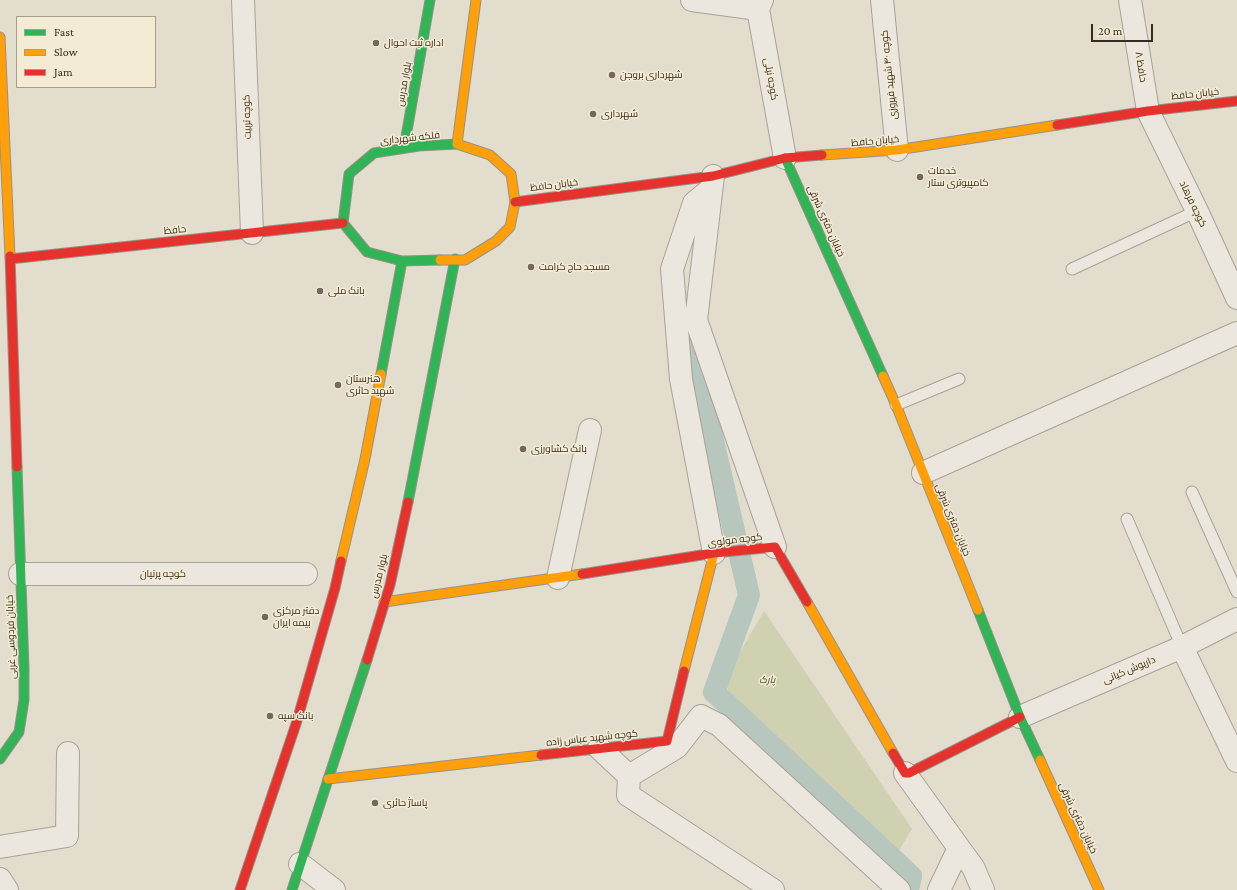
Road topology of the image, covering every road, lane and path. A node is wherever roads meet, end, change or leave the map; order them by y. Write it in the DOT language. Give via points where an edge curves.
graph roads {
  1 [pos="243,0"];
  2 [pos="430,0"];
  3 [pos="476,0"];
  4 [pos="692,0"];
  5 [pos="882,0"];
  6 [pos="1130,0"];
  7 [pos="757,3"];
  8 [pos="0,37"];
  9 [pos="1237,101"];
  10 [pos="1148,111"];
  11 [pos="457,144"];
  12 [pos="404,148"];
  13 [pos="897,150"];
  14 [pos="785,158"];
  15 [pos="712,182"];
  16 [pos="515,202"];
  17 [pos="1197,211"];
  18 [pos="343,223"];
  19 [pos="252,233"];
  20 [pos="10,259"];
  21 [pos="455,260"];
  22 [pos="402,261"];
  23 [pos="1072,269"];
  24 [pos="1237,298"];
  25 [pos="1237,333"];
  26 [pos="959,379"];
  27 [pos="896,404"];
  28 [pos="590,430"];
  29 [pos="923,473"];
  30 [pos="1192,492"];
  31 [pos="1127,519"];
  32 [pos="775,547"];
  33 [pos="714,553"];
  34 [pos="20,574"];
  35 [pos="306,574"];
  36 [pos="558,578"];
  37 [pos="1237,592"];
  38 [pos="384,602"];
  39 [pos="1237,619"];
  40 [pos="1182,647"];
  41 [pos="1020,717"];
  42 [pos="598,748"];
  43 [pos="68,753"];
  44 [pos="0,759"];
  45 [pos="1237,761"];
  46 [pos="905,773"];
  47 [pos="628,776"];
  48 [pos="328,779"];
  49 [pos="0,847"];
  50 [pos="959,848"];
  51 [pos="300,864"];
  52 [pos="0,879"];
  53 [pos="6,890"];
  54 [pos="240,890"];
  55 [pos="292,890"];
  56 [pos="334,890"];
  57 [pos="772,890"];
  58 [pos="899,890"];
  59 [pos="939,890"];
  60 [pos="983,890"];
  61 [pos="1099,890"];
  1 -- 19 [label="street, کوچه تربیت"];
  2 -- 12 [label="street, بلوار مدرس"];
  3 -- 11 [label="street"];
  4 -- 7 [label="street"];
  5 -- 13 [label="street, کوچه ۴۰ شهید فیروزی"];
  6 -- 10 [label="street, حافظ ۸"];
  7 -- 14 [label="street, کوچه نیلی"];
  8 -- 20 [label="street, خیابان فردوسی غربی"];
  9 -- 10 [label="street, خیابان حافظ"];
  10 -- 13 [label="street, خیابان حافظ"];
  10 -- 17 [label="street, کوچه فرهاد"];
  11 -- 12 [label="street, فلکه شهرداری"];
  11 -- 16 [label="street, فلکه شهرداری" via="490,155 511,174"];
  12 -- 18 [label="street, فلکه شهرداری" via="374,153 349,174"];
  13 -- 14 [label="street, خیابان حافظ"];
  14 -- 15 [label="street, خیابان حافظ"];
  14 -- 27 [label="street, خیابان دفتری شرقی"];
  15 -- 16 [label="street, خیابان حافظ"];
  15 -- 32 [label="street" via="696,320"];
  15 -- 33 [label="street" via="694,203 672,269 681,379"];
  16 -- 21 [label="street, فلکه شهرداری" via="510,227 496,241 465,260"];
  17 -- 23 [label="lane"];
  17 -- 24 [label="street, کوچه فرهاد"];
  18 -- 19 [label="street, حافظ"];
  18 -- 22 [label="street, فلکه شهرداری" via="367,252"];
  19 -- 20 [label="street, حافظ"];
  20 -- 34 [label="street, خیابان فردوسی غربی"];
  21 -- 22 [label="street, فلکه شهرداری"];
  21 -- 38 [label="street, بلوار مدرس" via="414,473"];
  22 -- 54 [label="street" via="365,459 335,588 296,724"];
  25 -- 29 [label="street"];
  26 -- 27 [label="lane"];
  27 -- 29 [label="street, خیابان دفتری شرقی"];
  28 -- 36 [label="street"];
  29 -- 41 [label="street, خیابان دفتری شرقی"];
  30 -- 37 [label="lane"];
  31 -- 40 [label="lane"];
  32 -- 33 [label="street, کوچه مولوی"];
  32 -- 46 [label="street, کوچه مولوی"];
  33 -- 36 [label="street, کوچه مولوی"];
  33 -- 42 [label="street, کوچه شهید عباس زاده" via="667,741"];
  34 -- 35 [label="street, کوچه پرنیان"];
  34 -- 44 [label="street, خیابان فردوسی غربی" via="24,700 19,732"];
  36 -- 38 [label="street, کوچه مولوی"];
  38 -- 48 [label="street, بلوار مدرس"];
  39 -- 40 [label="street, داریوش کیانی"];
  40 -- 41 [label="street, داریوش کیانی"];
  40 -- 45 [label="street"];
  41 -- 46 [label="street"];
  41 -- 61 [label="street, خیابان دفتری شرقی"];
  42 -- 47 [label="street"];
  42 -- 48 [label="street, کوچه شهید عباس زاده"];
  43 -- 49 [label="street" via="67,836"];
  46 -- 50 [label="street"];
  47 -- 57 [label="street" via="628,795"];
  47 -- 58 [label="street" via="677,747 701,716 719,725"];
  48 -- 51 [label="street, بلوار مدرس"];
  50 -- 59 [label="street"];
  50 -- 60 [label="street" via="973,867"];
  51 -- 55 [label="street, بلوار مدرس"];
  51 -- 56 [label="street"];
  52 -- 53 [label="street"];
}
